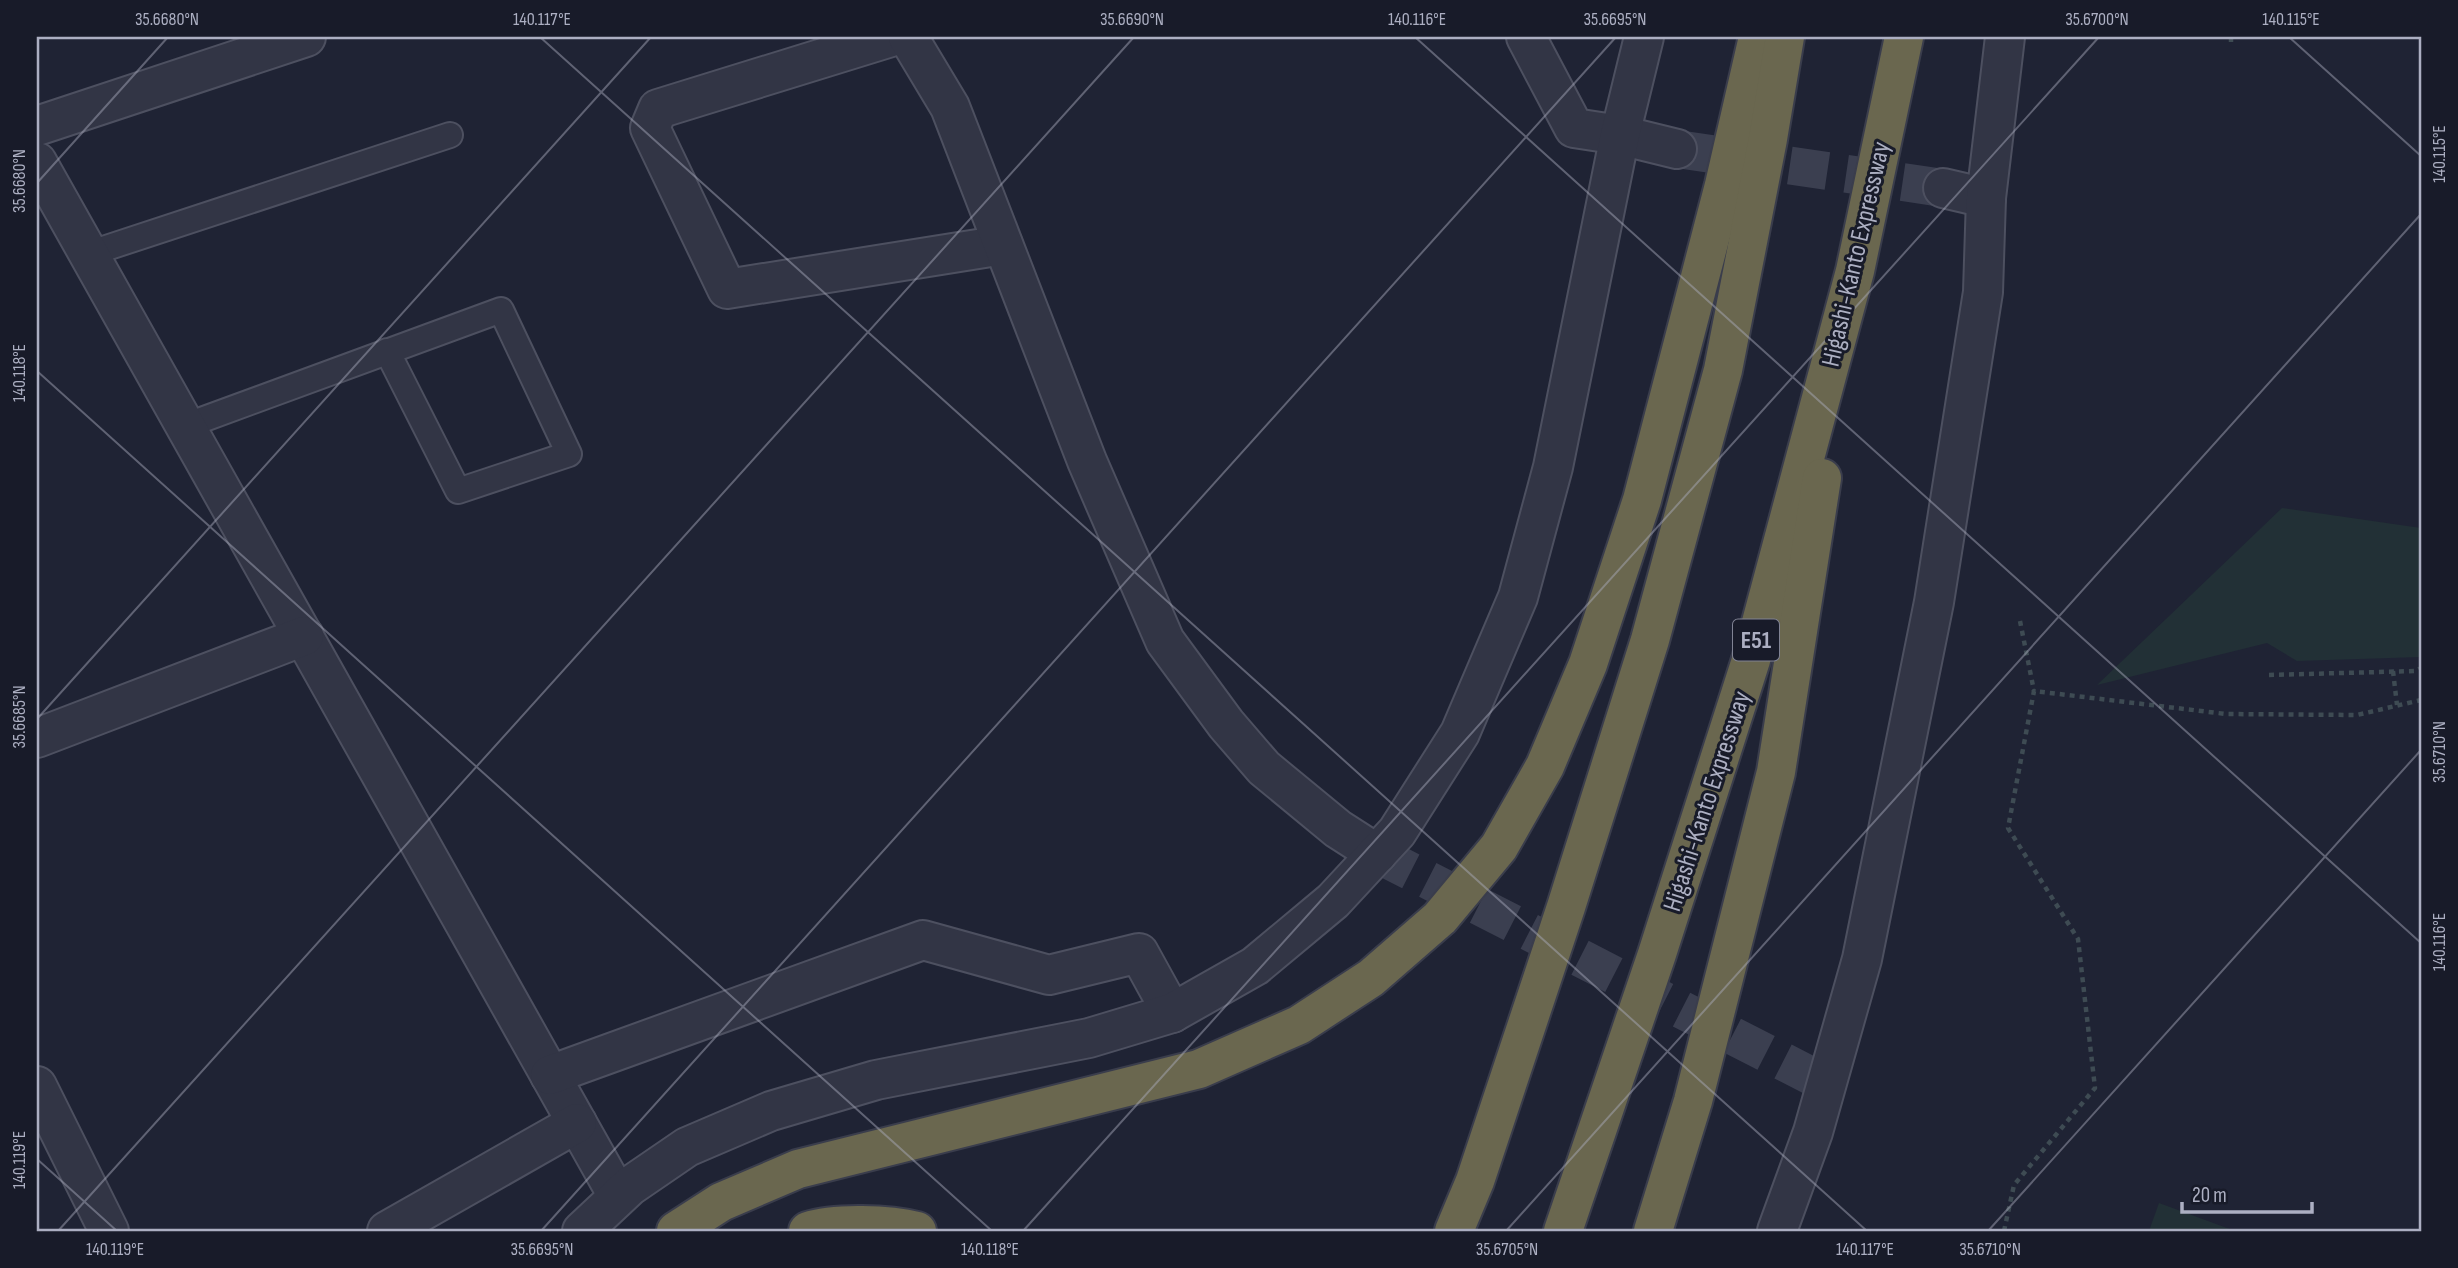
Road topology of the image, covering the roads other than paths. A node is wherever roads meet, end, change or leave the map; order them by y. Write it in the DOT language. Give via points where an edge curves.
graph roads {
  1 [pos="306,37"];
  2 [pos="891,37"];
  3 [pos="908,37"];
  4 [pos="1527,37"];
  5 [pos="1644,37"];
  6 [pos="1759,37"];
  7 [pos="1785,37"];
  8 [pos="1904,37"];
  9 [pos="2005,37"];
  10 [pos="37,126"];
  11 [pos="450,135"];
  12 [pos="1620,135"];
  13 [pos="1677,149"];
  14 [pos="37,162"];
  15 [pos="1942,188"];
  16 [pos="1986,198"];
  17 [pos="1003,245"];
  18 [pos="88,254"];
  19 [pos="1854,271"];
  20 [pos="387,351"];
  21 [pos="185,426"];
  22 [pos="304,636"];
  23 [pos="37,738"];
  24 [pos="1377,854"];
  25 [pos="1172,1013"];
  26 [pos="550,1075"];
  27 [pos="37,1086"];
  28 [pos="578,1123"];
  29 [pos="618,1196"];
  30 [pos="109,1231"];
  31 [pos="387,1231"];
  32 [pos="582,1231"];
  33 [pos="676,1231"];
  34 [pos="808,1231"];
  35 [pos="917,1231"];
  36 [pos="1454,1231"];
  37 [pos="1563,1231"];
  38 [pos="1653,1231"];
  39 [pos="1777,1231"];
  1 -- 10 [label="street"];
  2 -- 17 [label="street" via="658,109 650,128 727,289"];
  3 -- 17 [label="street" via="950,107"];
  4 -- 12 [label="street" via="1574,128"];
  5 -- 12 [label="street"];
  6 -- 33 [label="highway" via="1642,500 1588,664 1545,766 1499,847 1440,918 1371,978 1299,1025 1199,1069 798,1169 721,1202"];
  7 -- 36 [label="highway" via="1723,370 1650,640 1544,973"];
  8 -- 19 [label="highway, Higashi-Kanto Expressway / E51"];
  9 -- 16 [label="street"];
  11 -- 18 [label="lane"];
  12 -- 13 [label="street"];
  12 -- 24 [label="street" via="1553,467 1518,597 1460,733 1397,832"];
  14 -- 18 [label="street"];
  15 -- 16 [label="street"];
  16 -- 39 [label="street" via="1983,292 1924,655 1862,959 1813,1132"];
  17 -- 24 [label="street" via="1087,461 1165,642 1264,768 1338,829"];
  18 -- 21 [label="street"];
  19 -- 37 [label="highway, Higashi-Kanto Expressway / E51" via="1751,660"];
  19 -- 38 [label="highway" via="1776,772 1693,1101"];
  20 -- 20 [label="lane" via="500,310 569,454 458,491"];
  20 -- 21 [label="lane"];
  21 -- 22 [label="street"];
  22 -- 23 [label="street"];
  22 -- 26 [label="street"];
  24 -- 25 [label="street" via="1333,901 1255,966"];
  25 -- 26 [label="street" via="1139,953 1049,975 923,940"];
  25 -- 29 [label="street" via="1089,1038 876,1080 771,1111 687,1147"];
  26 -- 28 [label="street"];
  27 -- 30 [label="street"];
  28 -- 29 [label="street"];
  28 -- 31 [label="street"];
  29 -- 32 [label="street"];
  34 -- 35 [label="highway" via="897,1226"];
}
